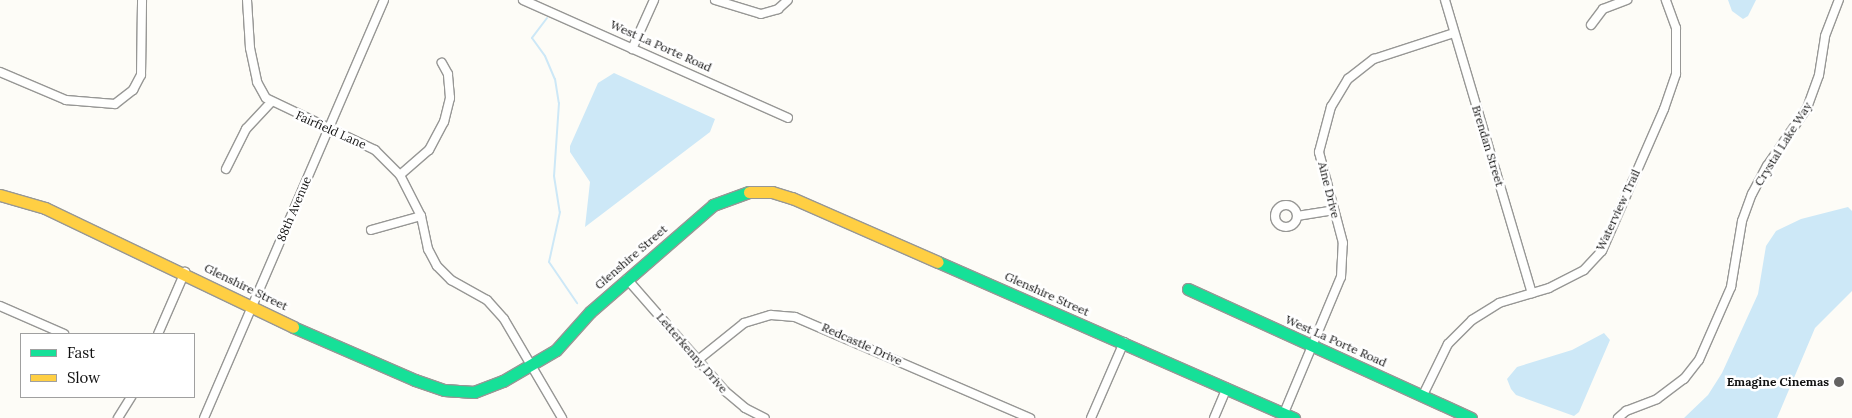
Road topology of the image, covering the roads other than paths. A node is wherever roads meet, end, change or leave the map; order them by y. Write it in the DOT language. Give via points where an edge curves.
graph roads {
  1 [pos="142,0"];
  2 [pos="247,0"];
  3 [pos="384,0"];
  4 [pos="523,0"];
  5 [pos="654,0"];
  6 [pos="715,0"];
  7 [pos="788,0"];
  8 [pos="1444,0"];
  9 [pos="1626,0"];
  10 [pos="1666,0"];
  11 [pos="1838,0"];
  12 [pos="1591,25"];
  13 [pos="1454,34"];
  14 [pos="632,49"];
  15 [pos="442,63"];
  16 [pos="0,72"];
  17 [pos="271,102"];
  18 [pos="788,118"];
  19 [pos="327,130"];
  20 [pos="226,169"];
  21 [pos="400,175"];
  22 [pos="0,195"];
  23 [pos="1333,210"];
  24 [pos="421,216"];
  25 [pos="1297,216"];
  26 [pos="371,230"];
  27 [pos="185,272"];
  28 [pos="627,279"];
  29 [pos="1188,289"];
  30 [pos="1532,292"];
  31 [pos="253,305"];
  32 [pos="0,306"];
  33 [pos="62,333"];
  34 [pos="158,333"];
  35 [pos="1124,342"];
  36 [pos="1313,346"];
  37 [pos="698,360"];
  38 [pos="532,366"];
  39 [pos="1227,388"];
  40 [pos="1423,395"];
  41 [pos="130,398"];
  42 [pos="1289,416"];
  43 [pos="762,417"];
  44 [pos="118,418"];
  45 [pos="204,418"];
  46 [pos="562,418"];
  47 [pos="1030,418"];
  48 [pos="1091,418"];
  49 [pos="1214,418"];
  50 [pos="1471,418"];
  51 [pos="1618,418"];
  1 -- 16 [label="street" via="141,75 134,90 115,104 66,100"];
  2 -- 17 [label="street, Fairfield Lane" via="256,82"];
  3 -- 19 [label="street, 88th Avenue"];
  4 -- 14 [label="street, West La Porte Road"];
  5 -- 14 [label="street"];
  6 -- 7 [label="street" via="761,14 778,9"];
  8 -- 13 [label="street, Brendan Street"];
  9 -- 12 [label="street" via="1604,9"];
  10 -- 30 [label="street, Waterview Trail" via="1676,28 1676,74 1664,109 1602,250 1584,270 1549,288"];
  11 -- 51 [label="street, Crystal Lake Way" via="1825,36 1819,75 1807,108 1752,194 1742,221 1731,286 1699,360 1684,379 1657,399 1626,411"];
  13 -- 23 [label="street, Aine Drive" via="1374,59 1355,72 1343,86 1324,124 1319,152"];
  13 -- 30 [label="street, Brendan Street"];
  14 -- 18 [label="street, West La Porte Road"];
  15 -- 21 [label="street" via="448,74 450,98 444,122 429,150"];
  17 -- 19 [label="street, Fairfield Lane"];
  17 -- 20 [label="street" via="246,129"];
  19 -- 21 [label="street, Fairfield Lane" via="375,150"];
  19 -- 31 [label="street, 88th Avenue"];
  21 -- 24 [label="street, Fairfield Lane"];
  22 -- 27 [label="street, Glenshire Street" via="45,208"];
  23 -- 25 [label="street"];
  23 -- 36 [label="street, Aine Drive" via="1343,243 1343,266 1339,286"];
  24 -- 26 [label="street"];
  24 -- 38 [label="street, Fairfield Lane" via="428,249 437,266 451,280 487,300 504,320"];
  27 -- 31 [label="street, Glenshire Street"];
  27 -- 34 [label="street"];
  28 -- 35 [label="street, Glenshire Street" via="713,205 746,192 772,192"];
  28 -- 37 [label="street, Letterkenny Drive"];
  28 -- 38 [label="street, Glenshire Street" via="590,312 561,346"];
  29 -- 36 [label="street, West La Porte Road"];
  30 -- 40 [label="street, Waterview Trail" via="1499,303 1472,320 1448,344"];
  31 -- 38 [label="street, Glenshire Street" via="313,336 444,390 474,392"];
  31 -- 45 [label="street, 88th Avenue"];
  32 -- 33 [label="street"];
  35 -- 39 [label="street, Glenshire Street"];
  35 -- 48 [label="street"];
  36 -- 40 [label="street, West La Porte Road"];
  36 -- 42 [label="street, Aine Drive"];
  37 -- 43 [label="street, Letterkenny Drive" via="732,398"];
  37 -- 47 [label="street, Redcastle Drive" via="744,323 772,315 795,317"];
  38 -- 46 [label="street, Fairfield Lane"];
  39 -- 42 [label="street, Glenshire Street"];
  39 -- 49 [label="street"];
  40 -- 50 [label="street, West La Porte Road"];
  41 -- 44 [label="street"];
}
